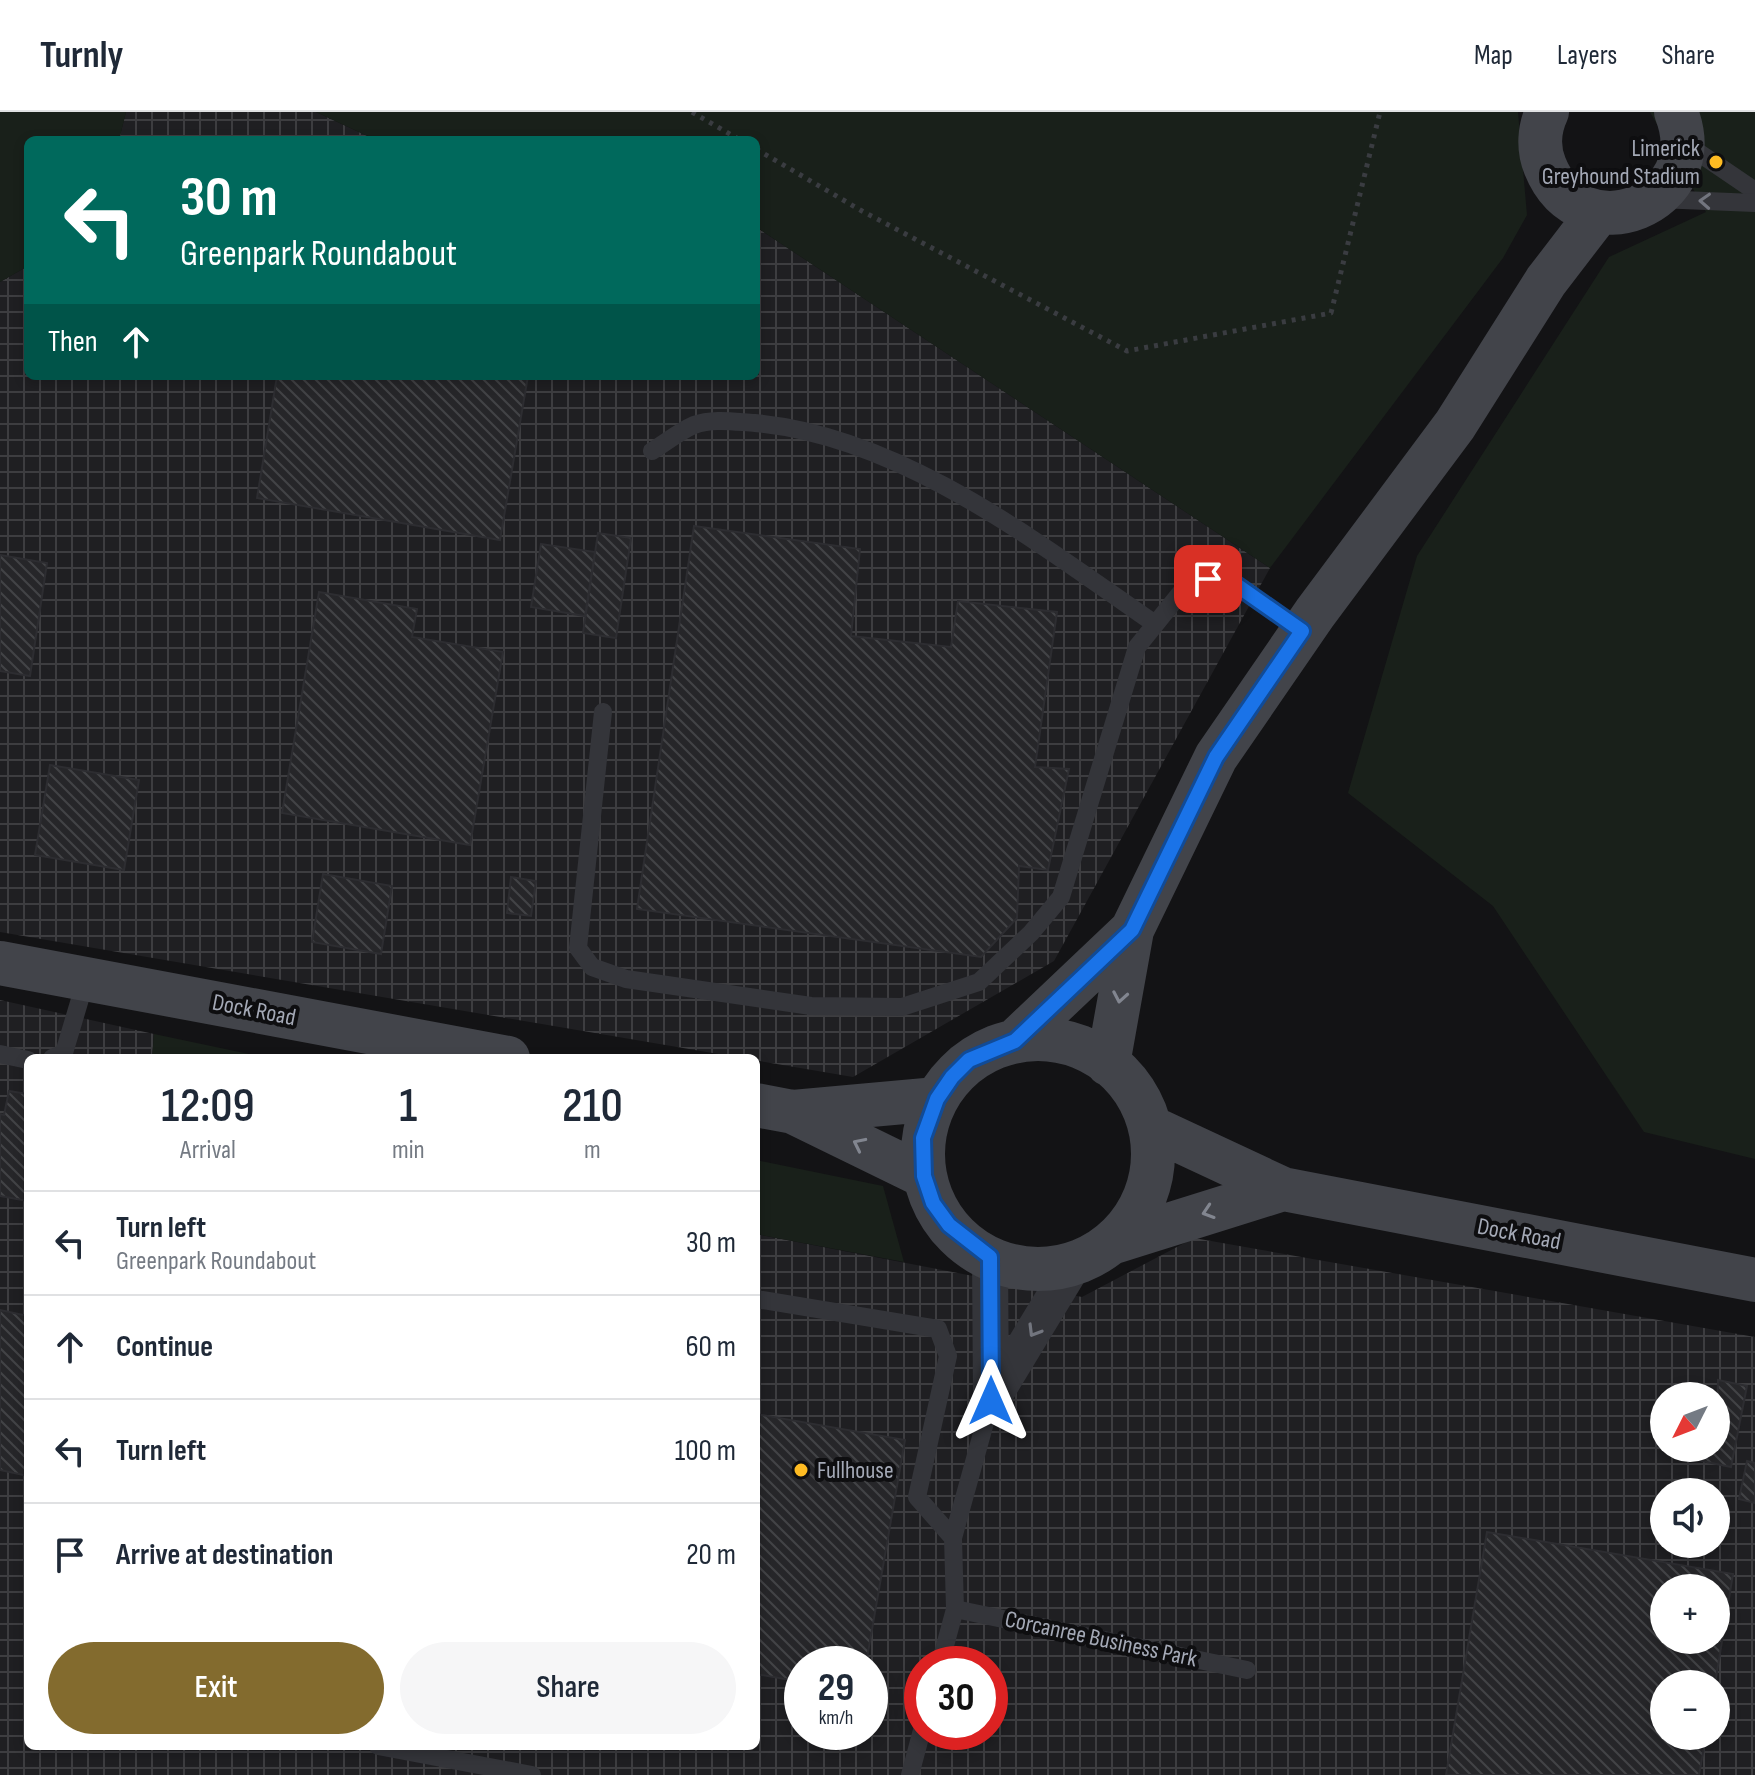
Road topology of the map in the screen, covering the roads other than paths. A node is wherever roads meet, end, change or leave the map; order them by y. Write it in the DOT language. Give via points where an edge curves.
graph roads {
  1 [pos="1547,112"];
  2 [pos="1680,127"];
  3 [pos="1556,187"];
  4 [pos="1755,191"];
  5 [pos="1655,199"];
  6 [pos="1755,203"];
  7 [pos="1599,212"];
  8 [pos="1546,281"];
  9 [pos="652,451"];
  10 [pos="1155,624"];
  11 [pos="1302,631"];
  12 [pos="603,712"];
  13 [pos="1132,930"];
  14 [pos="0,963"];
  15 [pos="86,979"];
  16 [pos="1015,1041"];
  17 [pos="0,1054"];
  18 [pos="62,1054"];
  19 [pos="487,1054"];
  20 [pos="24,1059"];
  21 [pos="1108,1064"];
  22 [pos="937,1099"];
  23 [pos="775,1108"];
  24 [pos="1150,1127"];
  25 [pos="924,1176"];
  26 [pos="1283,1189"];
  27 [pos="1114,1242"];
  28 [pos="990,1257"];
  29 [pos="1074,1264"];
  30 [pos="1755,1280"];
  31 [pos="760,1300"];
  32 [pos="991,1401"];
  33 [pos="953,1538"];
  34 [pos="955,1609"];
  35 [pos="945,1646"];
  36 [pos="1247,1670"];
  37 [pos="399,1750"];
  38 [pos="917,1750"];
  39 [pos="532,1775"];
  40 [pos="910,1775"];
  1 -- 3 [label="main road" via="1540,147"];
  2 -- 4 [label="lane"];
  2 -- 5 [label="main road" via="1676,174"];
  3 -- 7 [label="main road"];
  3 -- 8 [label="main road"];
  6 -- 5 [label="lane, one-way"];
  5 -- 7 [label="main road" via="1629,211"];
  7 -- 8 [label="main road"];
  8 -- 11 [label="main road" via="1455,425"];
  9 -- 10 [label="lane" via="695,425 723,421 771,425 857,445 925,477 1042,546"];
  10 -- 11 [label="lane" via="1191,580 1225,577"];
  10 -- 12 [label="lane" via="1137,647 1061,897 979,982 902,1007 811,1006 626,979 592,967 578,948"];
  11 -- 13 [label="main road" via="1216,757"];
  13 -- 16 [label="main road"];
  13 -- 21 [label="main road, one-way"];
  14 -- 15 [label="main road, Dock Road"];
  15 -- 18 [label="lane"];
  15 -- 19 [label="main road, Dock Road"];
  16 -- 21 [label="main road" via="1064,1042"];
  16 -- 22 [label="main road" via="969,1060"];
  17 -- 20 [label="lane"];
  21 -- 24 [label="main road" via="1134,1092"];
  22 -- 23 [label="main road"];
  22 -- 25 [label="main road" via="923,1138"];
  25 -- 23 [label="main road, one-way"];
  24 -- 26 [label="main road, Dock Road"];
  24 -- 27 [label="main road" via="1149,1190 1135,1219"];
  25 -- 28 [label="main road" via="933,1203 949,1225"];
  26 -- 27 [label="main road, Dock Road, one-way"];
  26 -- 30 [label="main road, Dock Road"];
  27 -- 29 [label="main road"];
  28 -- 29 [label="main road" via="1033,1269"];
  28 -- 32 [label="street"];
  29 -- 32 [label="street, one-way"];
  31 -- 33 [label="lane" via="938,1329 948,1356 917,1497"];
  32 -- 33 [label="lane"];
  33 -- 34 [label="lane"];
  34 -- 35 [label="lane"];
  34 -- 36 [label="lane, Corcanree Business Park"];
  37 -- 39 [label="lane"];
  38 -- 40 [label="lane"];
}
